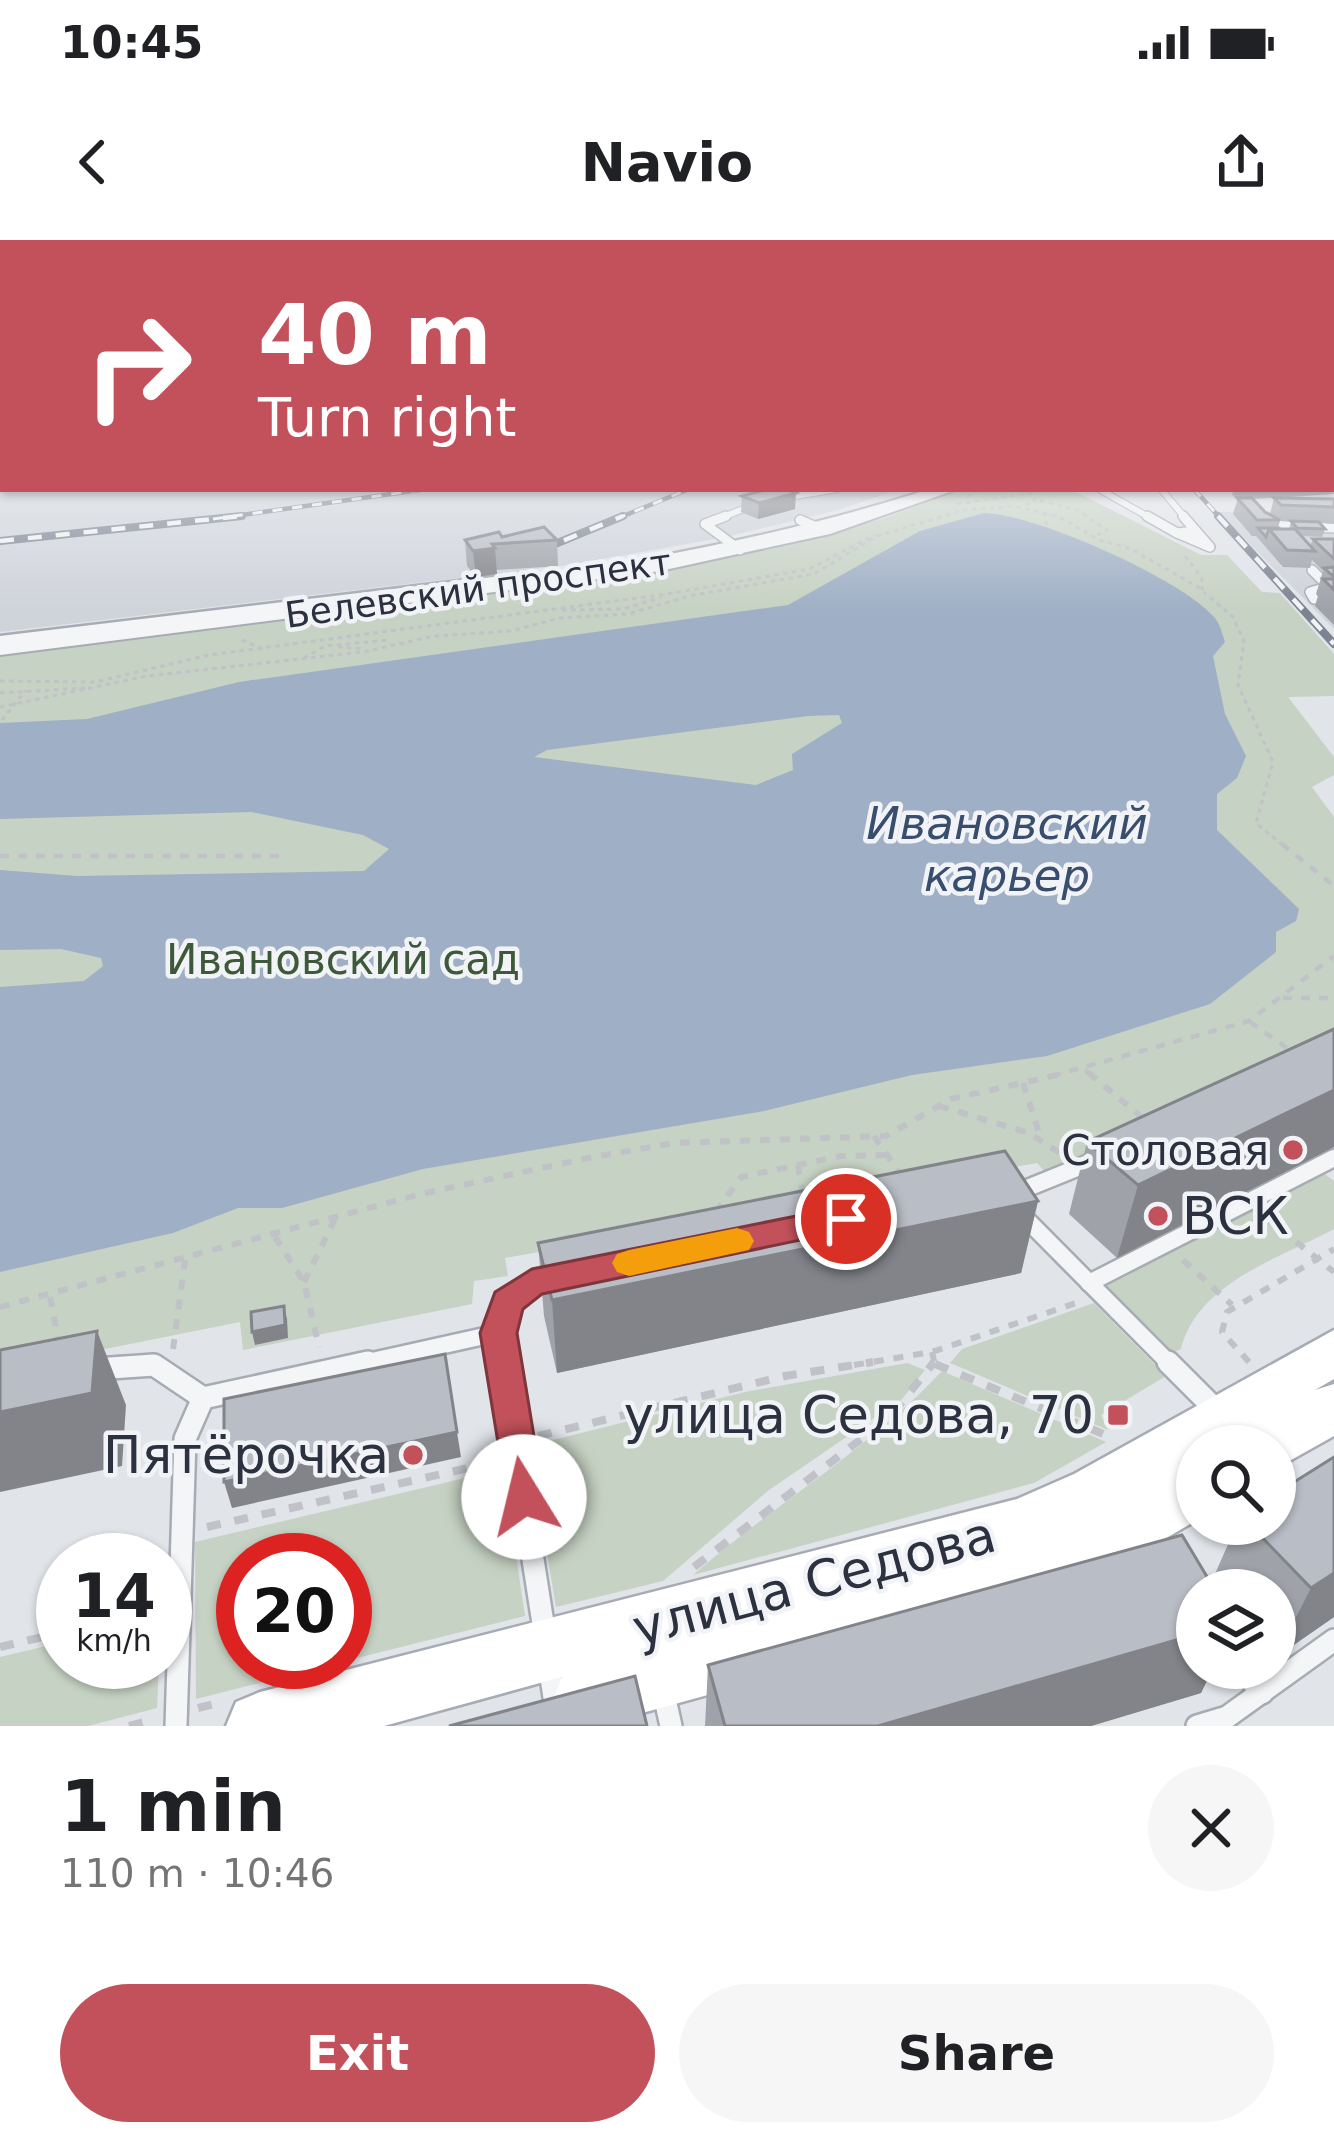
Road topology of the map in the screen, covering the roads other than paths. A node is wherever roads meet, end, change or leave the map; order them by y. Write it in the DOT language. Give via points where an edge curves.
graph roads {
  1 [pos="822,492"];
  2 [pos="919,492"];
  3 [pos="1104,492"];
  4 [pos="1164,492"];
  5 [pos="950,496"];
  6 [pos="1268,518"];
  7 [pos="812,525"];
  8 [pos="1277,525"];
  9 [pos="1334,528"];
  10 [pos="1196,531"];
  11 [pos="1177,533"];
  12 [pos="1285,535"];
  13 [pos="736,547"];
  14 [pos="1312,570"];
  15 [pos="1330,585"];
  16 [pos="1314,598"];
  17 [pos="0,644"];
  18 [pos="1158,1132"];
  19 [pos="1334,1158"];
  20 [pos="575,1274"];
  21 [pos="1095,1289"];
  22 [pos="498,1333"];
  23 [pos="1334,1352"];
  24 [pos="59,1377"];
  25 [pos="202,1398"];
  26 [pos="1334,1408"];
  27 [pos="1240,1425"];
  28 [pos="1255,1425"];
  29 [pos="1272,1425"];
  30 [pos="1176,1460"];
  31 [pos="1176,1507"];
  32 [pos="1334,1640"];
  33 [pos="657,1666"];
  34 [pos="551,1678"];
  35 [pos="1259,1689"];
  36 [pos="1262,1693"];
  37 [pos="176,1726"];
  38 [pos="260,1726"];
  39 [pos="473,1726"];
  40 [pos="1197,1726"];
  1 -- 13 [label="lane" via="747,506 705,524"];
  2 -- 7 [label="street, Белевский проспект"];
  3 -- 11 [label="lane"];
  4 -- 10 [label="lane"];
  5 -- 7 [label="street, Белевский проспект"];
  6 -- 8 [label="lane"];
  7 -- 13 [label="street, Белевский проспект"];
  8 -- 9 [label="lane"];
  8 -- 12 [label="lane"];
  10 -- 11 [label="lane"];
  10 -- 11 [label="lane" via="1210,547"];
  13 -- 17 [label="street, Белевский проспект"];
  14 -- 15 [label="lane"];
  15 -- 16 [label="lane" via="1310,592"];
  18 -- 21 [label="lane" via="1024,1192 1000,1193"];
  19 -- 21 [label="lane"];
  20 -- 22 [label="lane" via="532,1282 508,1302"];
  21 -- 27 [label="lane"];
  22 -- 25 [label="lane"];
  22 -- 34 [label="lane"];
  23 -- 28 [label="main road, улица Седова"];
  24 -- 25 [label="lane" via="140,1360 164,1365"];
  25 -- 37 [label="lane" via="184,1438"];
  26 -- 29 [label="main road, улица Седова"];
  30 -- 33 [label="main road, улица Седова"];
  31 -- 33 [label="main road, улица Седова" via="1134,1540 995,1586"];
  32 -- 36 [label="lane"];
  33 -- 34 [label="main road, улица Седова"];
  34 -- 38 [label="main road, улица Седова"];
  34 -- 39 [label="main road, улица Седова"];
  35 -- 36 [label="lane"];
  36 -- 40 [label="lane"];
}
